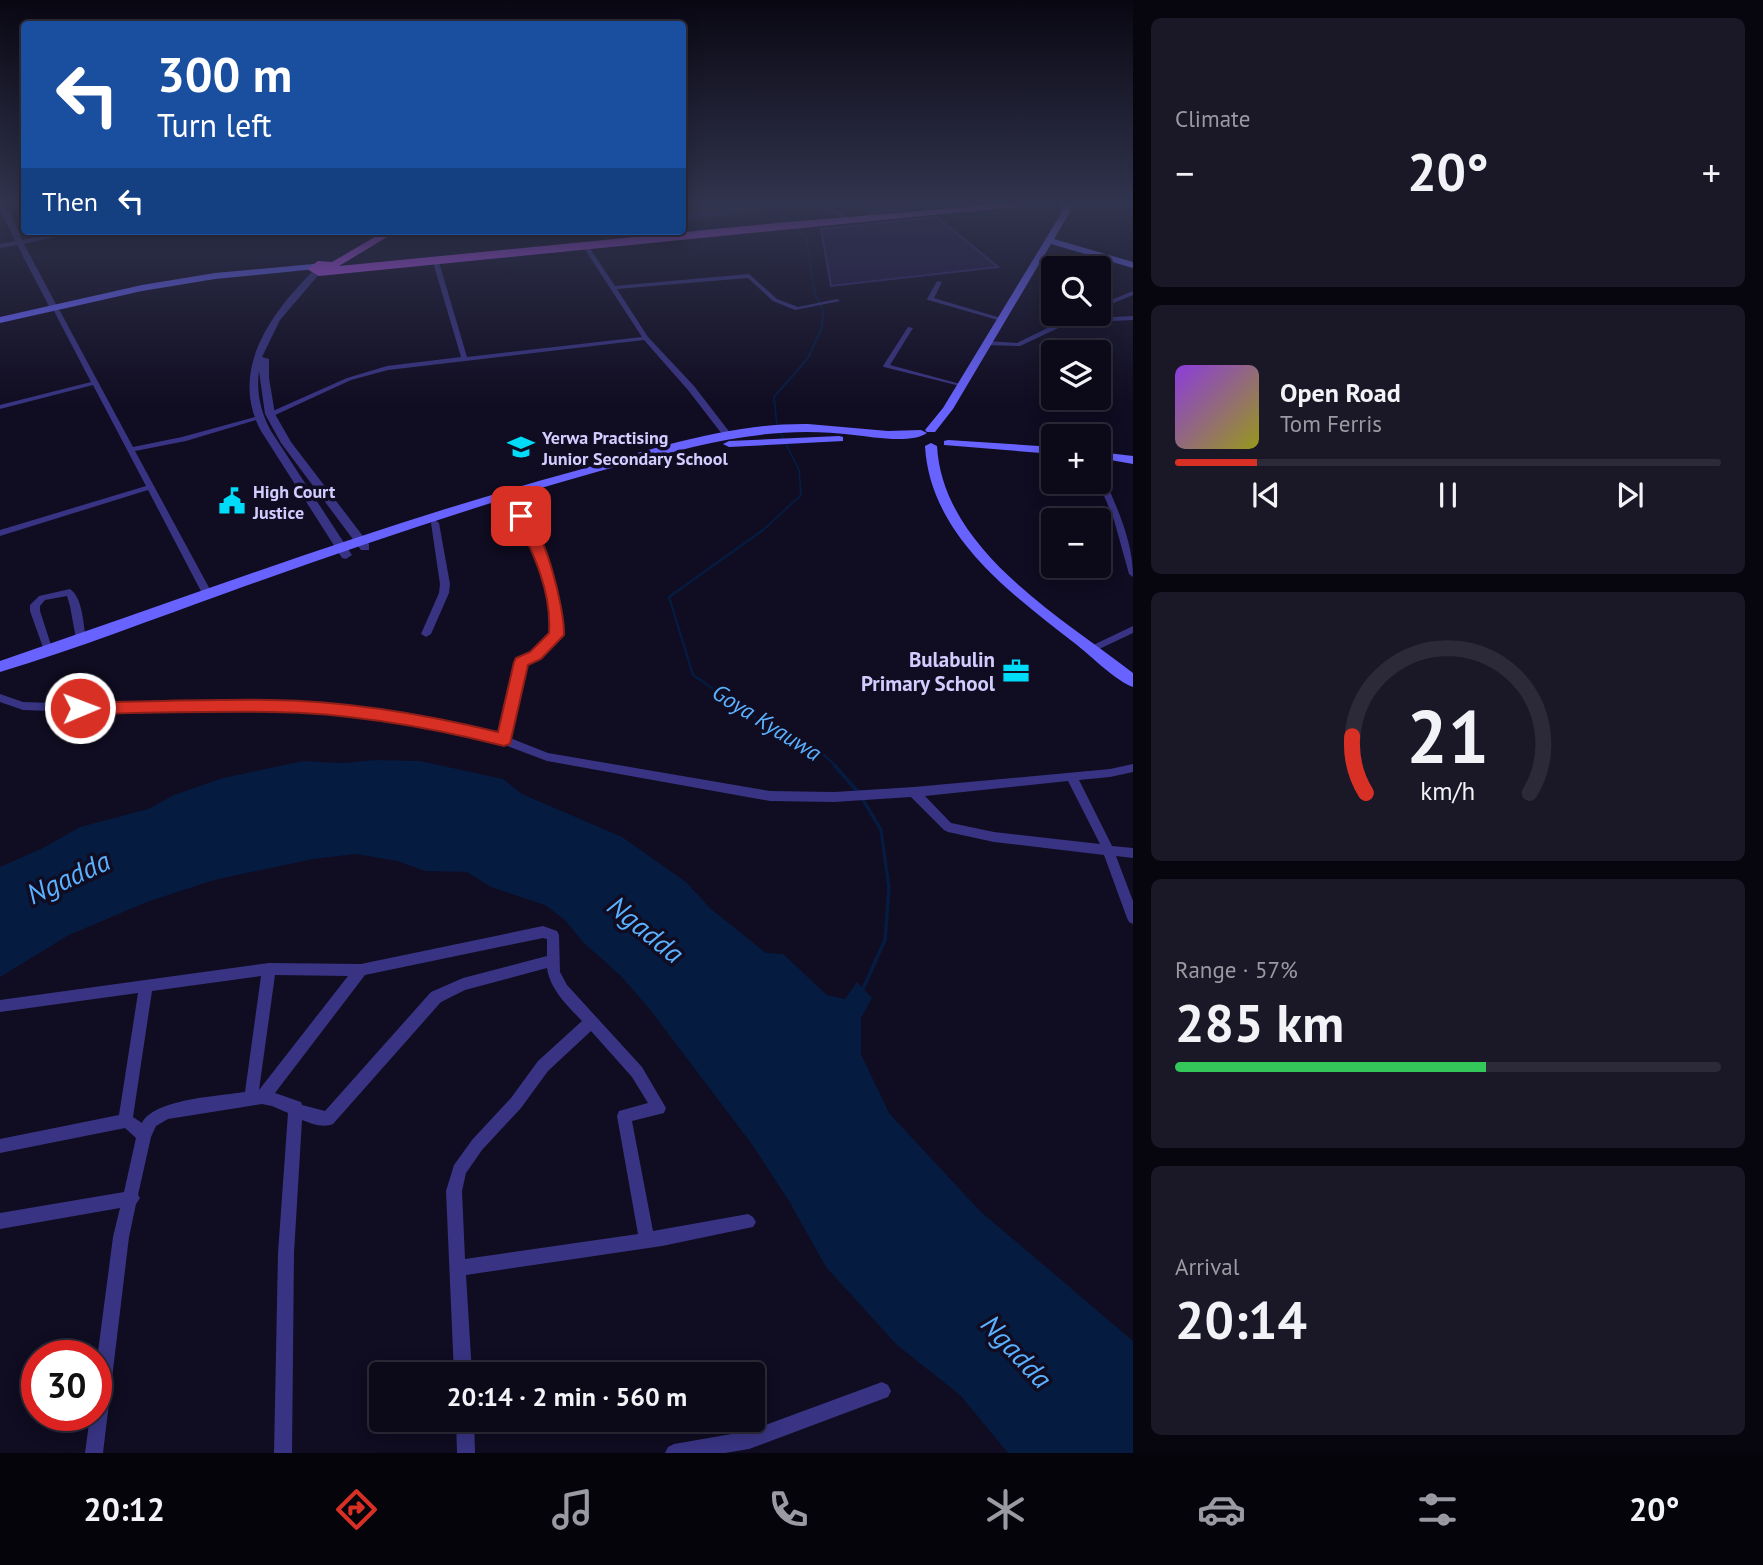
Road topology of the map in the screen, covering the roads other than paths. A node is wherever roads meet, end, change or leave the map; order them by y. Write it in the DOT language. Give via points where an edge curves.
graph roads {
  1 [pos="34,271"];
  2 [pos="300,271"];
  3 [pos="321,271"];
  4 [pos="322,271"];
  5 [pos="438,271"];
  6 [pos="602,271"];
  7 [pos="1029,271"];
  8 [pos="939,282"];
  9 [pos="613,288"];
  10 [pos="1133,293"];
  11 [pos="834,302"];
  12 [pos="1111,302"];
  13 [pos="55,309"];
  14 [pos="1133,318"];
  15 [pos="1001,319"];
  16 [pos="1111,319"];
  17 [pos="0,321"];
  18 [pos="1055,326"];
  19 [pos="910,328"];
  20 [pos="646,338"];
  21 [pos="986,343"];
  22 [pos="465,360"];
  23 [pos="93,383"];
  24 [pos="962,386"];
  25 [pos="0,407"];
  26 [pos="270,414"];
  27 [pos="259,418"];
  28 [pos="766,435"];
  29 [pos="728,436"];
  30 [pos="936,439"];
  31 [pos="130,450"];
  32 [pos="1041,450"];
  33 [pos="1111,457"];
  34 [pos="1133,460"];
  35 [pos="150,487"];
  36 [pos="1107,494"];
  37 [pos="512,500"];
  38 [pos="435,523"];
  39 [pos="1120,527"];
  40 [pos="1133,528"];
  41 [pos="0,533"];
  42 [pos="363,545"];
  43 [pos="344,552"];
  44 [pos="1133,574"];
  45 [pos="208,595"];
  46 [pos="1133,629"];
  47 [pos="426,635"];
  48 [pos="81,639"];
  49 [pos="1091,649"];
  50 [pos="48,650"];
  51 [pos="0,667"];
  52 [pos="0,675"];
  53 [pos="1133,681"];
  54 [pos="0,698"];
  55 [pos="504,740"];
  56 [pos="1133,768"];
  57 [pos="1071,776"];
  58 [pos="914,792"];
  59 [pos="1108,849"];
  60 [pos="1133,853"];
  61 [pos="1133,918"];
  62 [pos="553,961"];
  63 [pos="269,969"];
  64 [pos="361,970"];
  65 [pos="146,985"];
  66 [pos="0,1006"];
  67 [pos="591,1021"];
  68 [pos="258,1097"];
  69 [pos="296,1107"];
  70 [pos="125,1121"];
  71 [pos="144,1136"];
  72 [pos="0,1146"];
  73 [pos="132,1198"];
  74 [pos="0,1221"];
  75 [pos="748,1222"];
  76 [pos="647,1240"];
  77 [pos="459,1268"];
  78 [pos="463,1362"];
  79 [pos="882,1391"];
  80 [pos="465,1432"];
  81 [pos="94,1453"];
  82 [pos="283,1453"];
  83 [pos="466,1453"];
  84 [pos="674,1453"];
  1 -- 13 [label="street"];
  2 -- 13 [label="main road" via="164,287"];
  3 -- 27 [label="street" via="286,303 265,335 254,375"];
  4 -- 26 [label="street" via="277,330 264,361"];
  5 -- 22 [label="street"];
  6 -- 9 [label="street"];
  7 -- 15 [label="main road"];
  8 -- 15 [label="street" via="930,299"];
  9 -- 11 [label="street" via="750,276 775,300 797,309"];
  9 -- 20 [label="street"];
  10 -- 12 [label="street"];
  13 -- 17 [label="main road"];
  13 -- 23 [label="street"];
  14 -- 16 [label="street"];
  15 -- 21 [label="main road"];
  18 -- 21 [label="street" via="1018,345"];
  19 -- 24 [label="street" via="886,366"];
  20 -- 22 [label="street"];
  20 -- 29 [label="street"];
  21 -- 24 [label="main road"];
  22 -- 26 [label="street" via="360,375"];
  23 -- 25 [label="street"];
  23 -- 31 [label="street"];
  24 -- 30 [label="main road"];
  26 -- 42 [label="street" via="286,443"];
  27 -- 31 [label="street"];
  27 -- 43 [label="street"];
  28 -- 29 [label="main road"];
  28 -- 30 [label="main road"];
  28 -- 37 [label="main road"];
  29 -- 42 [label="main road" via="429,518"];
  30 -- 32 [label="main road"];
  30 -- 49 [label="main road" via="932,464 949,509 980,556"];
  31 -- 35 [label="street"];
  33 -- 34 [label="main road"];
  35 -- 41 [label="street"];
  35 -- 45 [label="street"];
  36 -- 39 [label="street"];
  37 -- 38 [label="main road"];
  37 -- 55 [label="street" via="540,551 557,618 556,635 535,656 521,662"];
  38 -- 42 [label="main road"];
  38 -- 47 [label="street" via="445,584"];
  39 -- 40 [label="street"];
  39 -- 44 [label="street"];
  42 -- 43 [label="main road"];
  43 -- 45 [label="main road"];
  43 -- 52 [label="main road" via="213,603"];
  45 -- 48 [label="main road"];
  46 -- 49 [label="street"];
  48 -- 50 [label="main road"];
  48 -- 50 [label="street" via="73,596 55,593 35,605"];
  49 -- 53 [label="main road"];
  50 -- 51 [label="main road"];
  54 -- 55 [label="street" via="23,706 80,708 321,709 440,724"];
  55 -- 58 [label="street" via="547,757 770,796"];
  56 -- 57 [label="street"];
  57 -- 58 [label="street"];
  57 -- 59 [label="street"];
  58 -- 59 [label="street" via="948,827 993,837"];
  59 -- 60 [label="street"];
  59 -- 61 [label="street"];
  62 -- 64 [label="street" via="553,934 542,932"];
  62 -- 67 [label="street" via="562,989"];
  62 -- 69 [label="street" via="450,989 436,998 328,1119 314,1119"];
  63 -- 64 [label="street"];
  63 -- 65 [label="street"];
  63 -- 68 [label="street"];
  64 -- 68 [label="street"];
  65 -- 66 [label="street"];
  65 -- 70 [label="street"];
  67 -- 76 [label="street" via="637,1072 659,1108 624,1116"];
  67 -- 77 [label="street" via="542,1066 459,1170 454,1191"];
  68 -- 69 [label="street"];
  68 -- 71 [label="street" via="166,1112 151,1121"];
  69 -- 82 [label="street" via="286,1253"];
  70 -- 71 [label="street"];
  70 -- 72 [label="street"];
  71 -- 73 [label="street"];
  73 -- 74 [label="street"];
  73 -- 81 [label="street" via="121,1237"];
  75 -- 76 [label="street"];
  76 -- 77 [label="street"];
  77 -- 78 [label="street"];
  79 -- 84 [label="street" via="749,1440"];
  80 -- 83 [label="street"];
}
